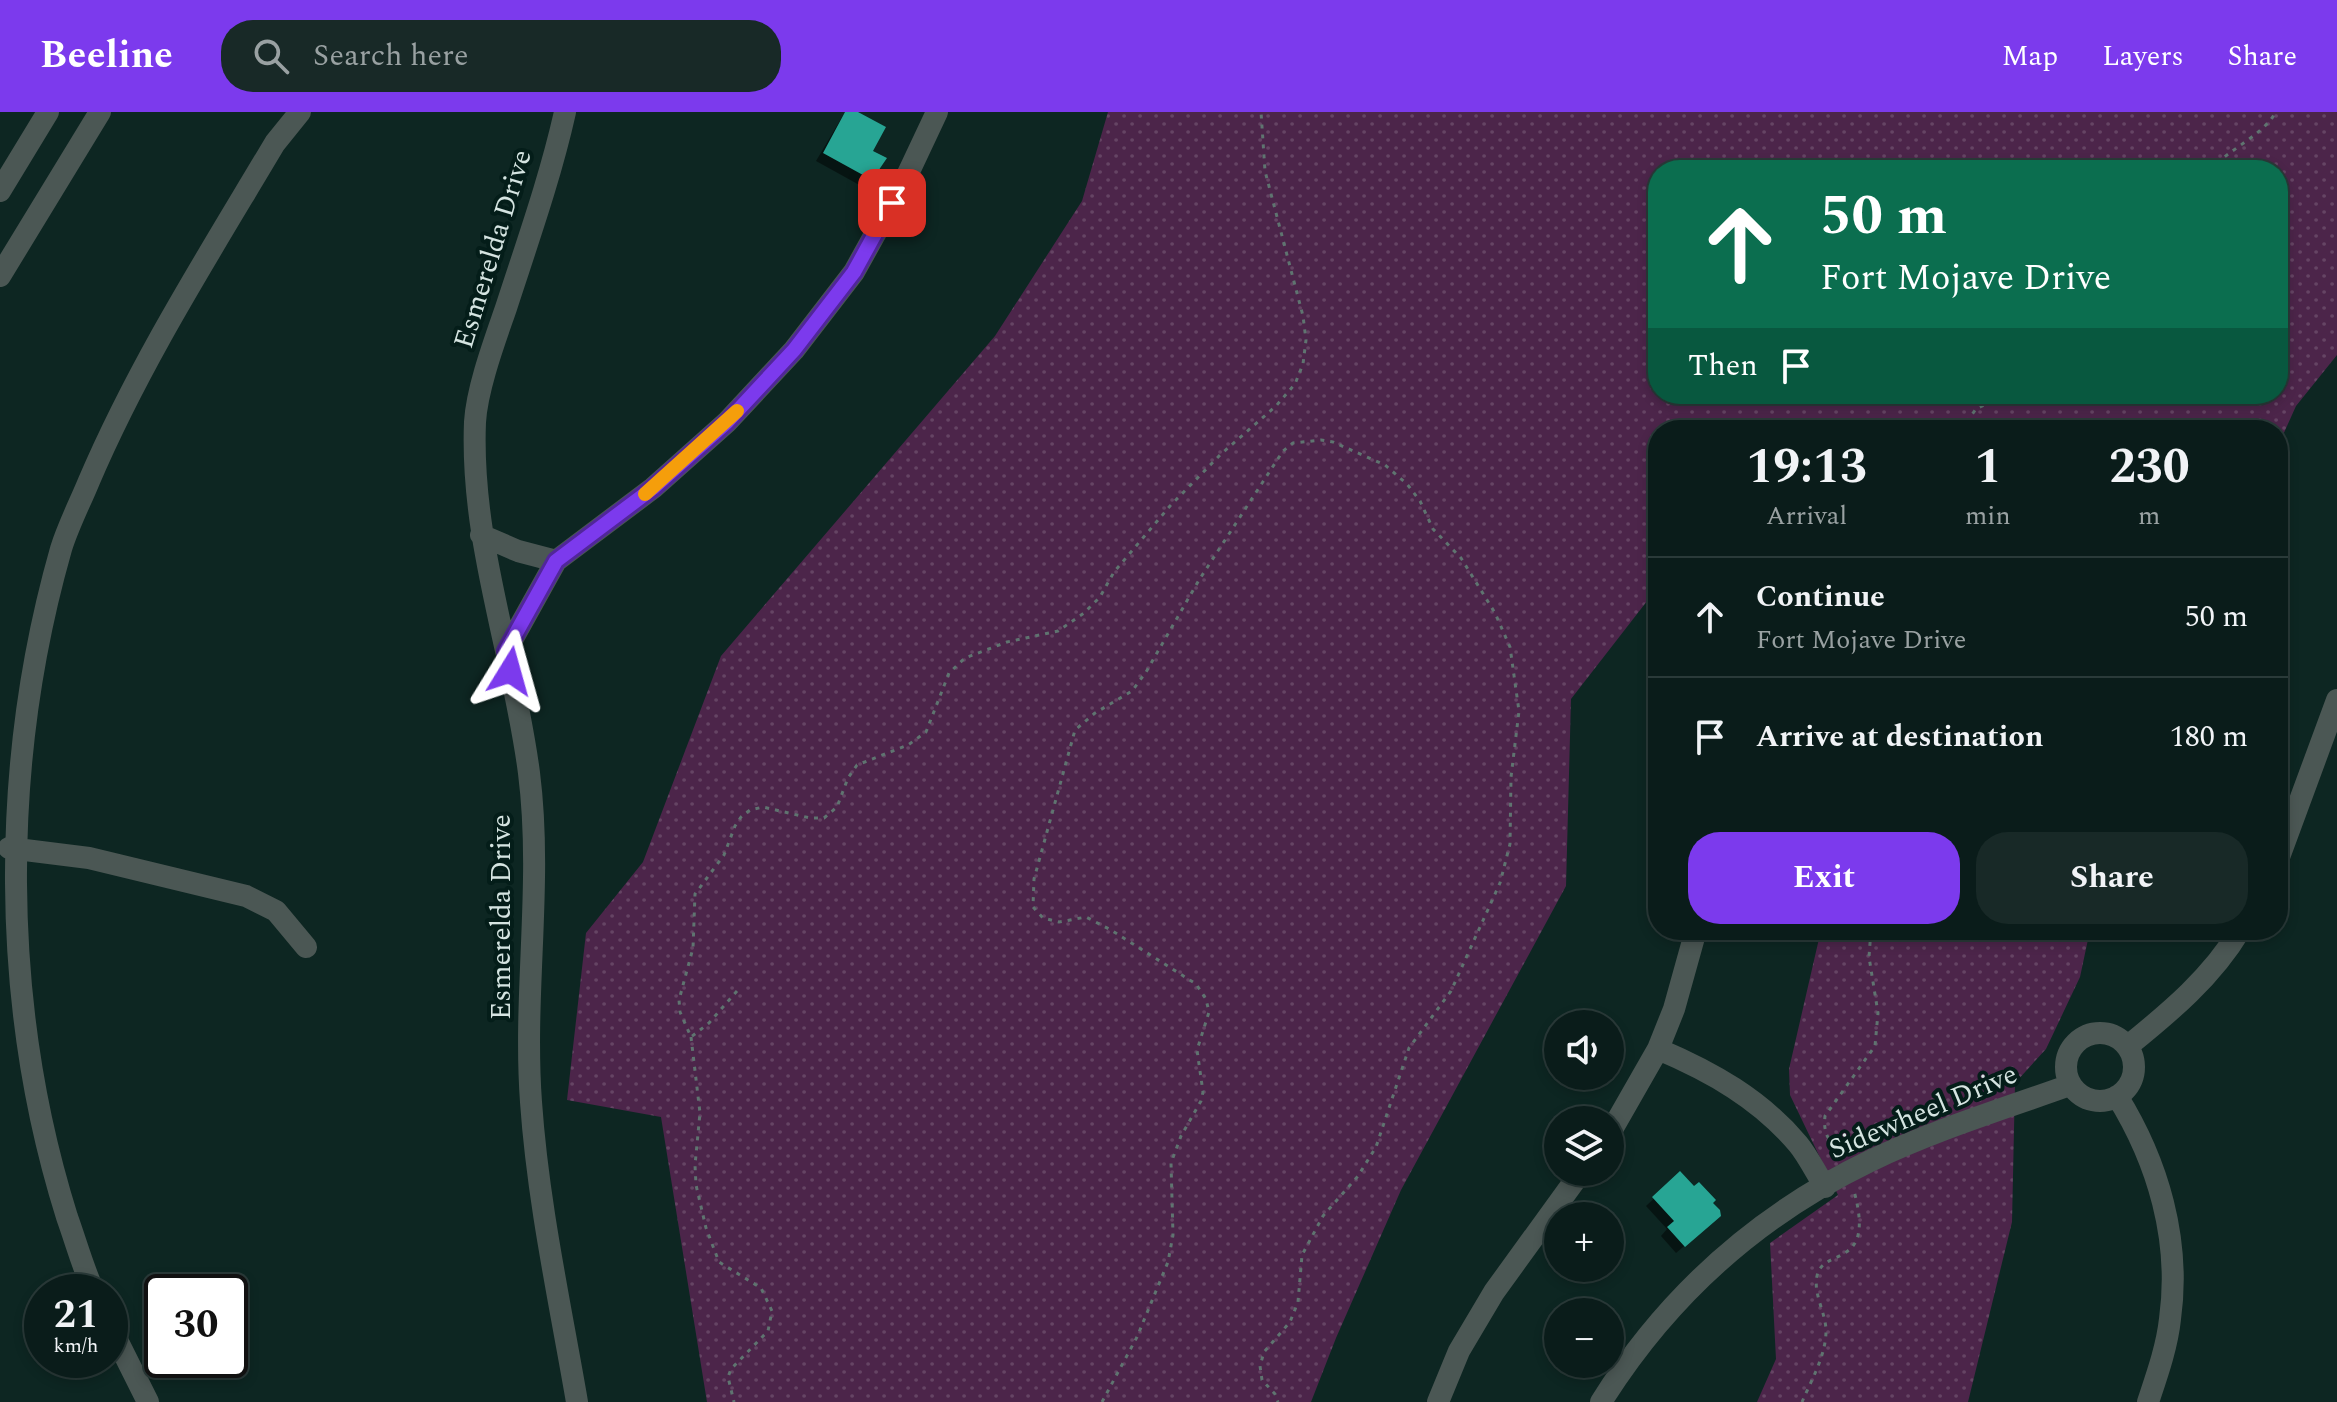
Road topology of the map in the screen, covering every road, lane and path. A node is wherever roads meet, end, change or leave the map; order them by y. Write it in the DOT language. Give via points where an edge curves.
graph roads {
  1 [pos="48,112"];
  2 [pos="100,112"];
  3 [pos="300,112"];
  4 [pos="565,112"];
  5 [pos="937,112"];
  6 [pos="1261,112"];
  7 [pos="2276,112"];
  8 [pos="2219,160"];
  9 [pos="0,191"];
  10 [pos="0,276"];
  11 [pos="1986,404"];
  12 [pos="1968,420"];
  13 [pos="481,535"];
  14 [pos="556,561"];
  15 [pos="506,651"];
  16 [pos="2337,700"];
  17 [pos="2288,833"];
  18 [pos="9,848"];
  19 [pos="1693,940"];
  20 [pos="1870,940"];
  21 [pos="2234,940"];
  22 [pos="306,947"];
  23 [pos="737,991"];
  24 [pos="691,1037"];
  25 [pos="2128,1046"];
  26 [pos="1658,1049"];
  27 [pos="2070,1085"];
  28 [pos="2117,1096"];
  29 [pos="1624,1108"];
  30 [pos="1851,1172"];
  31 [pos="1571,1186"];
  32 [pos="1825,1187"];
  33 [pos="88,1274"];
  34 [pos="128,1362"];
  35 [pos="148,1402"];
  36 [pos="577,1402"];
  37 [pos="734,1402"];
  38 [pos="1102,1402"];
  39 [pos="1278,1402"];
  40 [pos="1438,1402"];
  41 [pos="1601,1402"];
  42 [pos="1802,1402"];
  43 [pos="2148,1402"];
  1 -- 9 [label="street"];
  2 -- 10 [label="street"];
  3 -- 18 [label="street" via="275,143 151,351 61,547 23,706"];
  4 -- 13 [label="street, Esmerelda Drive" via="475,418"];
  5 -- 14 [label="street" via="854,272 794,350 727,422 653,488"];
  6 -- 24 [label="path" via="1265,171 1304,328 1303,364 1295,384 1170,506 1084,613 1058,631 965,658 949,673 926,732 857,765 837,807 824,818 763,807 741,817 724,855 695,894 693,948 679,1000"];
  7 -- 8 [label="path"];
  11 -- 12 [label="path"];
  13 -- 14 [label="street"];
  13 -- 15 [label="street, Esmerelda Drive"];
  14 -- 15 [label="street"];
  15 -- 36 [label="street, Esmerelda Drive" via="529,773 536,864 531,1100 539,1184"];
  16 -- 17 [label="street"];
  18 -- 22 [label="street" via="89,858 246,896 276,911"];
  18 -- 33 [label="street" via="13,976 27,1076 55,1182"];
  19 -- 26 [label="street"];
  20 -- 30 [label="path" via="1878,1013 1875,1046 1825,1116 1823,1129"];
  21 -- 25 [label="street" via="2184,1000"];
  23 -- 24 [label="path"];
  24 -- 37 [label="path" via="700,1113 696,1185 706,1228 719,1262 761,1288 772,1311 768,1331 731,1369"];
  25 -- 27 [label="street" via="2103,1032 2087,1034 2073,1044 2066,1059"];
  25 -- 28 [label="street" via="2134,1074"];
  26 -- 29 [label="street"];
  26 -- 32 [label="street" via="1746,1095 1800,1146"];
  27 -- 28 [label="street" via="2081,1096 2098,1101"];
  27 -- 30 [label="street, Sidewheel Drive" via="1934,1134"];
  28 -- 43 [label="street" via="2137,1129 2169,1222 2170,1319"];
  30 -- 32 [label="street, Sidewheel Drive"];
  30 -- 42 [label="path" via="1860,1231 1845,1255 1823,1265 1817,1274 1825,1344"];
  31 -- 40 [label="street" via="1494,1292 1459,1351"];
  32 -- 41 [label="street, Sidewheel Drive" via="1760,1225 1702,1273 1658,1320"];
  34 -- 35 [label="street"];
  38 -- 39 [label="path" via="1168,1262 1173,1235 1171,1163 1201,1101 1197,1050 1209,1012 1196,984 1111,930 1086,917 1059,922 1043,918 1033,907 1034,879 1075,730 1132,691 1283,451 1293,443 1321,440 1385,465 1420,501 1433,529 1461,558 1504,630 1519,711 1510,844 1500,883 1451,991 1409,1048 1376,1147 1323,1216 1302,1255 1298,1302 1260,1366 1262,1380"];
}
